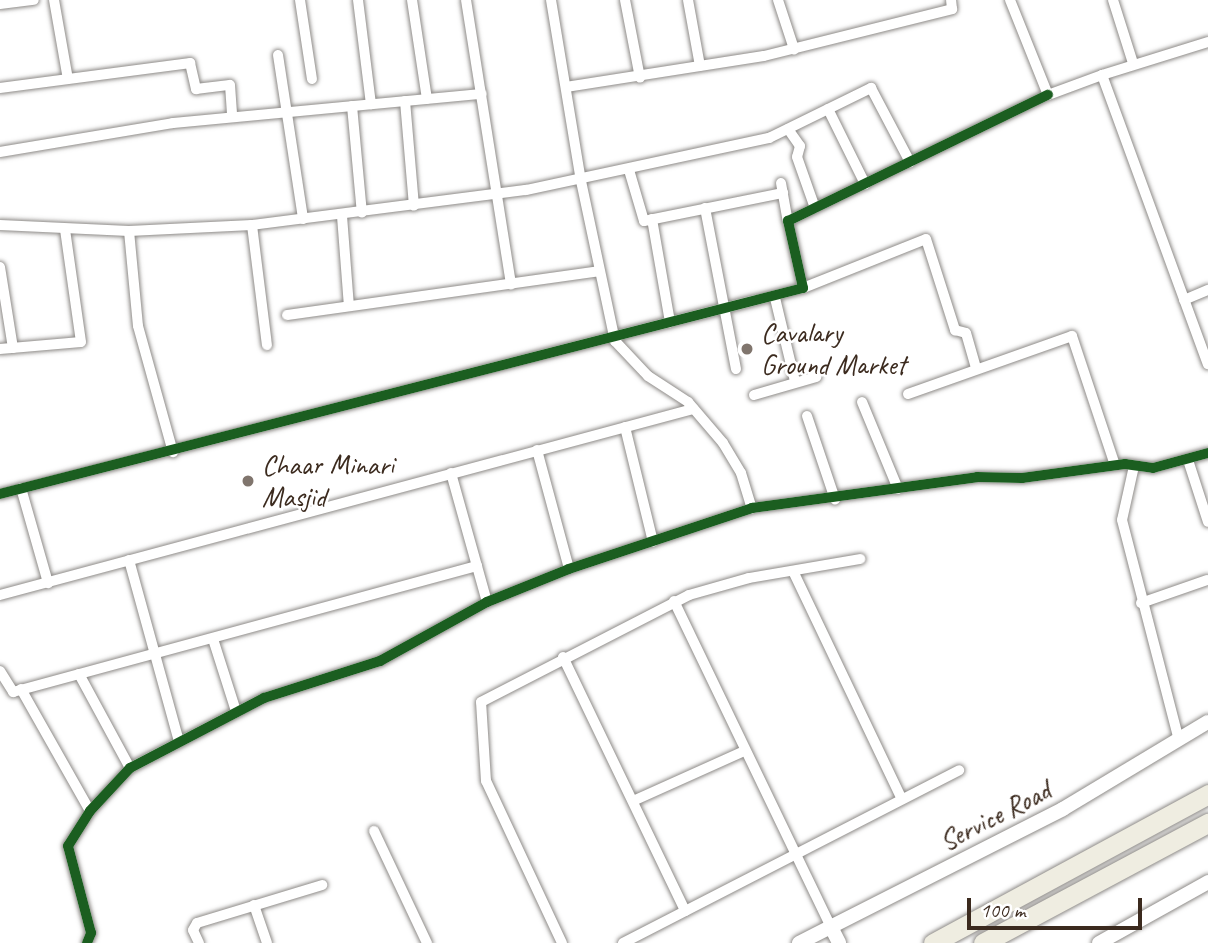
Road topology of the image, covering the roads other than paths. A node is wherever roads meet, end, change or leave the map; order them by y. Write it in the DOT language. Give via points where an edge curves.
graph roads {
  1 [pos="34,0"];
  2 [pos="54,0"];
  3 [pos="300,0"];
  4 [pos="358,0"];
  5 [pos="412,0"];
  6 [pos="466,0"];
  7 [pos="551,0"];
  8 [pos="625,0"];
  9 [pos="688,0"];
  10 [pos="778,0"];
  11 [pos="951,0"];
  12 [pos="1010,0"];
  13 [pos="1113,0"];
  14 [pos="0,4"];
  15 [pos="1208,42"];
  16 [pos="794,49"];
  17 [pos="278,55"];
  18 [pos="1133,63"];
  19 [pos="700,66"];
  20 [pos="1101,75"];
  21 [pos="640,78"];
  22 [pos="68,79"];
  23 [pos="312,79"];
  24 [pos="566,87"];
  25 [pos="0,89"];
  26 [pos="482,94"];
  27 [pos="1048,95"];
  28 [pos="427,99"];
  29 [pos="405,101"];
  30 [pos="371,104"];
  31 [pos="352,106"];
  32 [pos="828,109"];
  33 [pos="286,112"];
  34 [pos="232,117"];
  35 [pos="788,129"];
  36 [pos="0,152"];
  37 [pos="910,162"];
  38 [pos="629,170"];
  39 [pos="581,181"];
  40 [pos="865,184"];
  41 [pos="497,193"];
  42 [pos="414,206"];
  43 [pos="705,208"];
  44 [pos="815,208"];
  45 [pos="362,214"];
  46 [pos="342,216"];
  47 [pos="303,219"];
  48 [pos="652,219"];
  49 [pos="788,221"];
  50 [pos="0,225"];
  51 [pos="252,225"];
  52 [pos="65,229"];
  53 [pos="129,231"];
  54 [pos="0,268"];
  55 [pos="599,271"];
  56 [pos="512,284"];
  57 [pos="803,288"];
  58 [pos="1208,290"];
  59 [pos="775,298"];
  60 [pos="1184,300"];
  61 [pos="349,306"];
  62 [pos="722,310"];
  63 [pos="287,315"];
  64 [pos="670,322"];
  65 [pos="614,335"];
  66 [pos="267,345"];
  67 [pos="13,348"];
  68 [pos="0,349"];
  69 [pos="1208,364"];
  70 [pos="976,368"];
  71 [pos="736,369"];
  72 [pos="816,377"];
  73 [pos="795,381"];
  74 [pos="754,394"];
  75 [pos="908,394"];
  76 [pos="862,402"];
  77 [pos="693,409"];
  78 [pos="807,416"];
  79 [pos="625,427"];
  80 [pos="537,450"];
  81 [pos="173,452"];
  82 [pos="1208,453"];
  83 [pos="1188,460"];
  84 [pos="1115,464"];
  85 [pos="1134,467"];
  86 [pos="451,473"];
  87 [pos="21,488"];
  88 [pos="898,489"];
  89 [pos="0,494"];
  90 [pos="835,499"];
  91 [pos="752,508"];
  92 [pos="1208,522"];
  93 [pos="653,542"];
  94 [pos="860,559"];
  95 [pos="130,560"];
  96 [pos="477,566"];
  97 [pos="569,569"];
  98 [pos="793,571"];
  99 [pos="1207,580"];
  100 [pos="48,583"];
  101 [pos="0,595"];
  102 [pos="674,601"];
  103 [pos="487,602"];
  104 [pos="1141,603"];
  105 [pos="213,639"];
  106 [pos="152,655"];
  107 [pos="563,657"];
  108 [pos="0,671"];
  109 [pos="79,674"];
  110 [pos="21,689"];
  111 [pos="236,711"];
  112 [pos="1208,722"];
  113 [pos="179,741"];
  114 [pos="1178,741"];
  115 [pos="744,751"];
  116 [pos="130,768"];
  117 [pos="959,770"];
  118 [pos="1208,794"];
  119 [pos="901,797"];
  120 [pos="633,801"];
  121 [pos="90,811"];
  122 [pos="1208,823"];
  123 [pos="374,831"];
  124 [pos="793,855"];
  125 [pos="1208,882"];
  126 [pos="322,885"];
  127 [pos="254,905"];
  128 [pos="685,911"];
  129 [pos="831,927"];
  130 [pos="88,943"];
  131 [pos="199,943"];
  132 [pos="267,943"];
  133 [pos="427,943"];
  134 [pos="562,943"];
  135 [pos="623,943"];
  136 [pos="799,943"];
  137 [pos="839,943"];
  138 [pos="933,943"];
  139 [pos="983,943"];
  140 [pos="1099,943"];
  1 -- 14 [label="street"];
  2 -- 22 [label="street"];
  3 -- 23 [label="street"];
  4 -- 30 [label="street"];
  5 -- 28 [label="street"];
  6 -- 26 [label="street"];
  7 -- 24 [label="street"];
  8 -- 21 [label="street"];
  9 -- 19 [label="street"];
  10 -- 16 [label="street"];
  11 -- 16 [label="street" via="952,9"];
  12 -- 27 [label="street"];
  13 -- 18 [label="street"];
  15 -- 18 [label="street"];
  16 -- 19 [label="street"];
  17 -- 33 [label="street"];
  18 -- 20 [label="street"];
  19 -- 21 [label="street"];
  20 -- 27 [label="street"];
  20 -- 60 [label="street"];
  21 -- 24 [label="street"];
  22 -- 25 [label="street"];
  22 -- 34 [label="street" via="190,63 196,89 230,85"];
  24 -- 39 [label="street"];
  26 -- 28 [label="street"];
  26 -- 41 [label="street"];
  27 -- 37 [label="street"];
  28 -- 29 [label="street"];
  29 -- 30 [label="street"];
  29 -- 42 [label="street"];
  30 -- 31 [label="street"];
  31 -- 33 [label="street"];
  31 -- 45 [label="street"];
  32 -- 35 [label="street"];
  32 -- 37 [label="street" via="871,88"];
  32 -- 40 [label="street"];
  33 -- 34 [label="street"];
  33 -- 47 [label="street"];
  34 -- 36 [label="street"];
  35 -- 38 [label="street" via="769,138"];
  35 -- 44 [label="street" via="800,146 797,157"];
  37 -- 40 [label="street"];
  38 -- 39 [label="street"];
  38 -- 48 [label="street" via="640,220"];
  39 -- 41 [label="street"];
  39 -- 55 [label="street"];
  40 -- 44 [label="street"];
  41 -- 42 [label="street"];
  41 -- 56 [label="street"];
  42 -- 45 [label="street"];
  43 -- 48 [label="street"];
  43 -- 49 [label="street" via="782,188"];
  43 -- 62 [label="street"];
  44 -- 49 [label="street"];
  45 -- 46 [label="street"];
  46 -- 47 [label="street"];
  46 -- 61 [label="street"];
  47 -- 51 [label="street"];
  48 -- 64 [label="street"];
  49 -- 57 [label="street"];
  50 -- 52 [label="street"];
  51 -- 53 [label="street"];
  51 -- 66 [label="street"];
  52 -- 53 [label="street"];
  52 -- 67 [label="street" via="81,342"];
  53 -- 81 [label="street" via="138,326"];
  54 -- 67 [label="street"];
  55 -- 56 [label="street"];
  55 -- 65 [label="street"];
  56 -- 61 [label="street"];
  57 -- 59 [label="street"];
  57 -- 70 [label="street" via="926,239 955,330 966,333"];
  58 -- 60 [label="street"];
  59 -- 62 [label="street"];
  59 -- 73 [label="street"];
  60 -- 69 [label="street"];
  61 -- 63 [label="street"];
  62 -- 64 [label="street"];
  62 -- 71 [label="street"];
  64 -- 65 [label="street"];
  65 -- 77 [label="street" via="648,376"];
  65 -- 81 [label="street"];
  67 -- 68 [label="street"];
  70 -- 75 [label="street"];
  70 -- 84 [label="street" via="1072,336"];
  72 -- 73 [label="street"];
  73 -- 74 [label="street"];
  76 -- 88 [label="street"];
  77 -- 79 [label="street"];
  77 -- 91 [label="street" via="723,443 741,473"];
  78 -- 90 [label="street"];
  79 -- 80 [label="street"];
  79 -- 93 [label="street"];
  80 -- 86 [label="street"];
  80 -- 97 [label="street"];
  81 -- 87 [label="street"];
  82 -- 83 [label="street"];
  83 -- 85 [label="street"];
  83 -- 92 [label="street"];
  84 -- 85 [label="street"];
  84 -- 88 [label="street"];
  85 -- 104 [label="street" via="1122,520"];
  86 -- 95 [label="street"];
  86 -- 96 [label="street"];
  87 -- 89 [label="street"];
  87 -- 100 [label="street"];
  88 -- 90 [label="street"];
  90 -- 91 [label="street"];
  91 -- 93 [label="street"];
  93 -- 97 [label="street"];
  94 -- 98 [label="street"];
  95 -- 100 [label="street"];
  95 -- 106 [label="street"];
  96 -- 103 [label="street"];
  96 -- 105 [label="street"];
  97 -- 103 [label="street"];
  98 -- 102 [label="street" via="749,578"];
  98 -- 119 [label="street"];
  99 -- 104 [label="street"];
  100 -- 101 [label="street"];
  102 -- 107 [label="street"];
  102 -- 115 [label="street"];
  103 -- 111 [label="street" via="380,660"];
  104 -- 114 [label="street"];
  105 -- 106 [label="street"];
  105 -- 111 [label="street"];
  106 -- 109 [label="street"];
  106 -- 113 [label="street"];
  107 -- 120 [label="street"];
  107 -- 134 [label="street" via="481,702 486,781"];
  108 -- 110 [label="street" via="9,691"];
  109 -- 110 [label="street"];
  109 -- 116 [label="street"];
  110 -- 121 [label="street"];
  111 -- 113 [label="street"];
  112 -- 114 [label="street, Service Road"];
  113 -- 116 [label="street"];
  114 -- 129 [label="street, Service Road" via="1063,810"];
  115 -- 120 [label="street"];
  115 -- 124 [label="street"];
  116 -- 121 [label="street"];
  117 -- 119 [label="street"];
  118 -- 138 [label="highway"];
  119 -- 124 [label="street"];
  120 -- 128 [label="street"];
  121 -- 130 [label="street" via="68,846 91,933"];
  122 -- 139 [label="highway"];
  123 -- 133 [label="street"];
  124 -- 128 [label="street"];
  124 -- 129 [label="street"];
  125 -- 140 [label="street"];
  126 -- 127 [label="street"];
  127 -- 131 [label="street" via="194,924"];
  127 -- 132 [label="street"];
  128 -- 135 [label="street"];
  129 -- 136 [label="street, Service Road"];
  129 -- 137 [label="street"];
}
